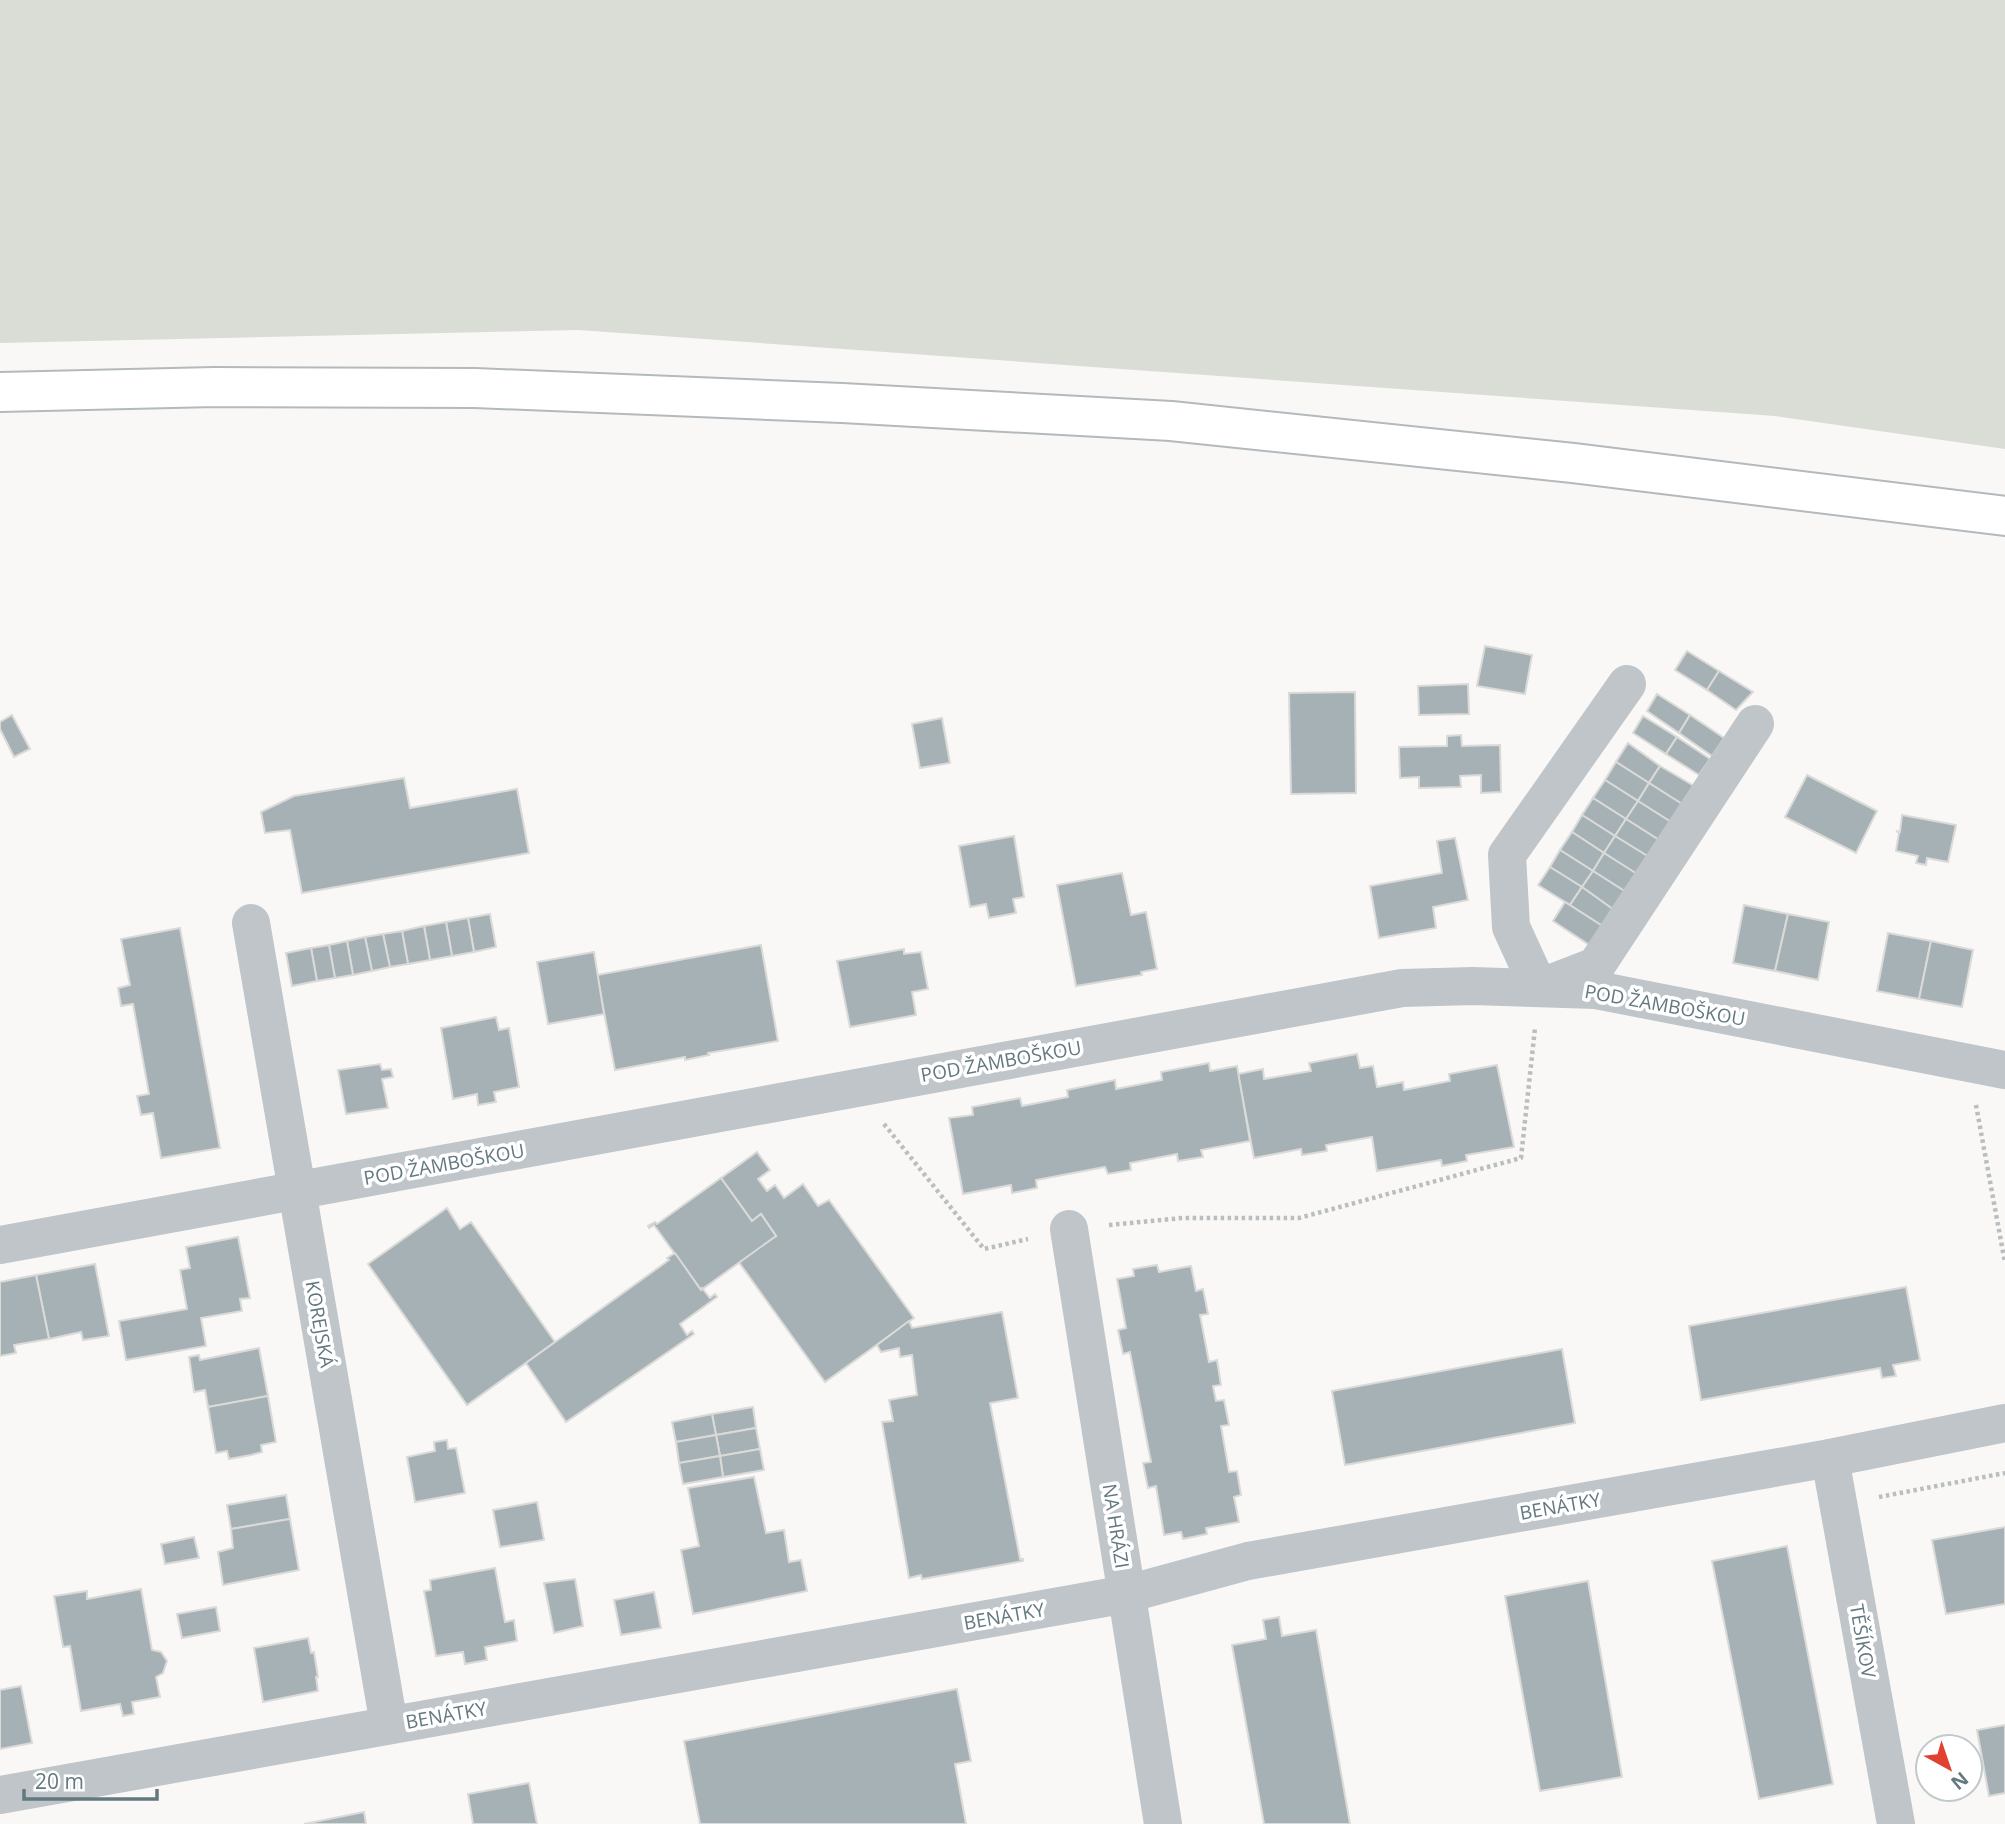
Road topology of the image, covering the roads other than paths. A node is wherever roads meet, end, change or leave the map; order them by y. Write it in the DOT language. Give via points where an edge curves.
graph roads {
  1 [pos="0,392"];
  2 [pos="2005,516"];
  3 [pos="1627,684"];
  4 [pos="1755,723"];
  5 [pos="251,923"];
  6 [pos="1539,988"];
  7 [pos="1987,1067"];
  8 [pos="297,1191"];
  9 [pos="1069,1229"];
  10 [pos="0,1245"];
  11 [pos="2005,1423"];
  12 [pos="1830,1458"];
  13 [pos="1127,1594"];
  14 [pos="389,1725"];
  15 [pos="0,1795"];
  16 [pos="1163,1824"];
  17 [pos="1896,1824"];
  1 -- 2 [label="main road" via="475,388 1171,421 1573,463"];
  3 -- 6 [label="street" via="1507,855 1511,927"];
  4 -- 6 [label="street" via="1595,966"];
  5 -- 8 [label="street, KOREJSKÁ"];
  6 -- 7 [label="street, POD ŽAMBOŠKOU" via="1596,989"];
  6 -- 8 [label="street, POD ŽAMBOŠKOU" via="1402,988"];
  8 -- 10 [label="street, POD ŽAMBOŠKOU"];
  8 -- 14 [label="street, KOREJSKÁ"];
  9 -- 13 [label="street, NA HRÁZI"];
  11 -- 12 [label="street, BENÁTKY"];
  12 -- 13 [label="street, BENÁTKY" via="1248,1561"];
  12 -- 17 [label="street, TĚŠÍKOV"];
  13 -- 14 [label="street, BENÁTKY"];
  13 -- 16 [label="street, NA HRÁZI"];
  14 -- 15 [label="street, BENÁTKY"];
}
